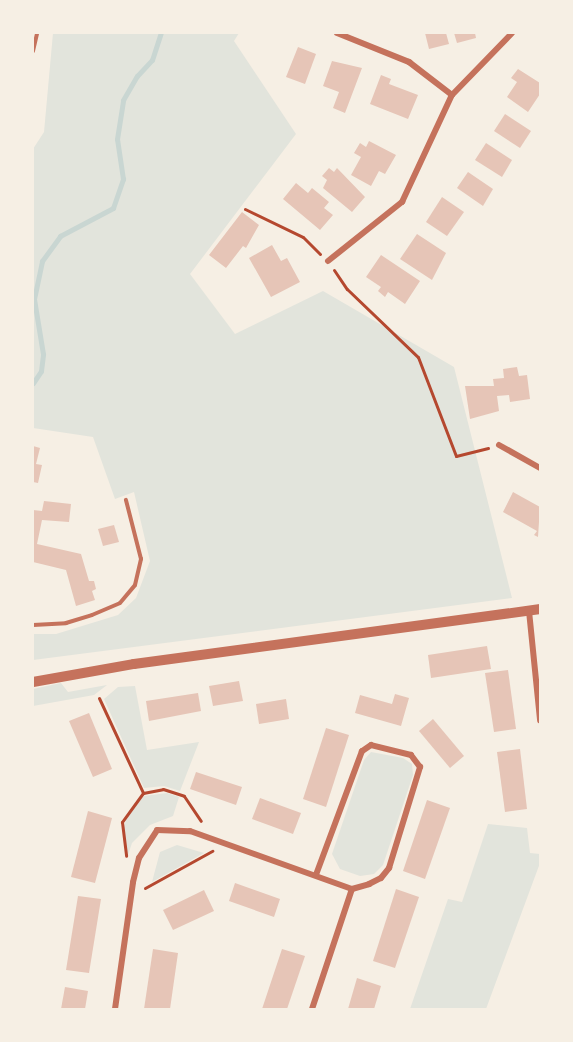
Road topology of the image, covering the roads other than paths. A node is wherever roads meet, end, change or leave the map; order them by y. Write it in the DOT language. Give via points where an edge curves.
graph roads {
  1 [pos="37,33"];
  2 [pos="338,33"];
  3 [pos="512,33"];
  4 [pos="33,51"];
  5 [pos="452,95"];
  6 [pos="328,261"];
  7 [pos="499,445"];
  8 [pos="540,468"];
  9 [pos="126,500"];
  10 [pos="534,610"];
  11 [pos="33,625"];
  12 [pos="33,682"];
  13 [pos="540,720"];
  14 [pos="316,875"];
  15 [pos="352,889"];
  16 [pos="115,1009"];
  17 [pos="312,1009"];
  1 -- 4 [label="lane"];
  2 -- 5 [label="street" via="409,63"];
  3 -- 5 [label="street"];
  5 -- 6 [label="street" via="402,202"];
  7 -- 8 [label="street"];
  9 -- 11 [label="lane" via="141,559 135,585 120,603 92,615 66,623"];
  10 -- 12 [label="street" via="134,664"];
  10 -- 13 [label="street"];
  14 -- 15 [label="street"];
  14 -- 15 [label="street" via="362,751 371,744 411,755 420,767 389,868 381,878"];
  14 -- 16 [label="street" via="190,831 157,830 140,858 133,882"];
  15 -- 17 [label="street"];
}
